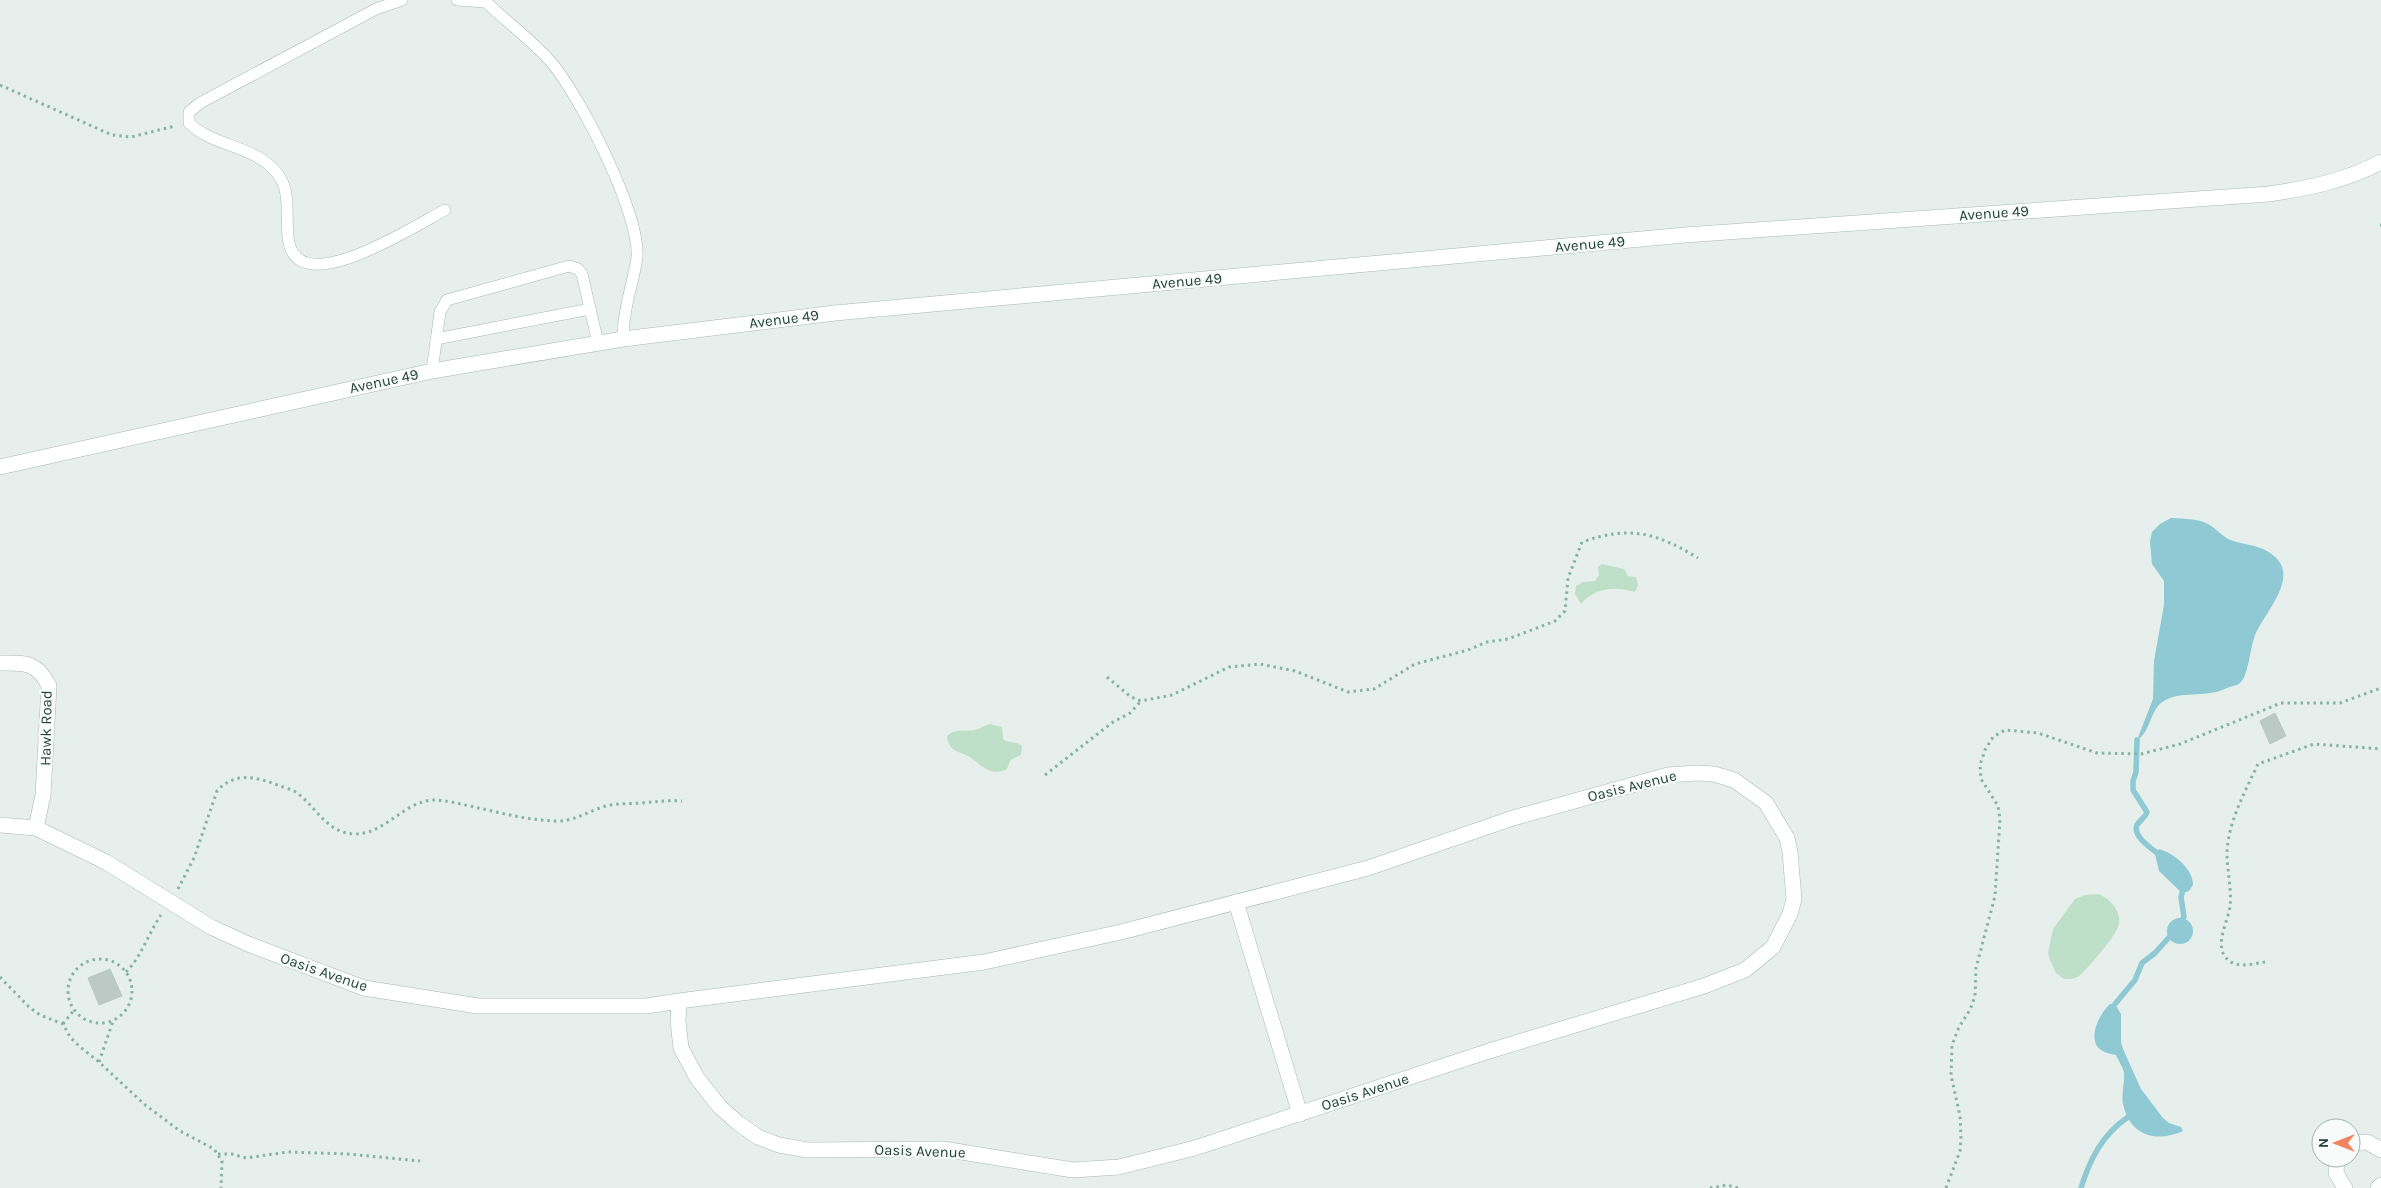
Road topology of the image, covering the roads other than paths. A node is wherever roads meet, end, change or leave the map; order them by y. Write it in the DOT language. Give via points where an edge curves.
graph roads {
  1 [pos="402,0"];
  2 [pos="457,0"];
  3 [pos="485,1"];
  4 [pos="2381,162"];
  5 [pos="445,210"];
  6 [pos="590,309"];
  7 [pos="436,339"];
  8 [pos="622,339"];
  9 [pos="598,343"];
  10 [pos="432,370"];
  11 [pos="0,467"];
  12 [pos="0,663"];
  13 [pos="0,825"];
  14 [pos="36,828"];
  15 [pos="1236,902"];
  16 [pos="679,1001"];
  17 [pos="1300,1114"];
  18 [pos="2361,1142"];
  19 [pos="2381,1150"];
  20 [pos="2336,1168"];
  21 [pos="2381,1185"];
  22 [pos="2345,1188"];
  23 [pos="2378,1188"];
  1 -- 5 [label="lane" via="376,9 200,102 189,112 189,122 198,132 257,156 277,173 288,204 286,226 289,245 295,255 306,262 327,265 354,258"];
  2 -- 3 [label="lane"];
  3 -- 8 [label="lane" via="550,61 566,82 625,200 636,235 637,257"];
  4 -- 8 [label="street, Avenue 49" via="2358,174 2318,186 2269,194 1665,237 835,313"];
  6 -- 7 [label="lane"];
  6 -- 7 [label="lane" via="582,274 569,266 447,300 440,312"];
  6 -- 9 [label="lane"];
  7 -- 10 [label="lane"];
  8 -- 9 [label="street, Avenue 49"];
  9 -- 10 [label="street, Avenue 49"];
  10 -- 11 [label="street, Avenue 49"];
  12 -- 14 [label="street, Hawk Road" via="35,666 49,686 43,795"];
  13 -- 14 [label="street, Oasis Avenue"];
  14 -- 16 [label="street, Oasis Avenue" via="106,862 211,927 364,988 478,1006 647,1006"];
  15 -- 16 [label="street, Oasis Avenue" via="1121,932 984,962"];
  15 -- 17 [label="street"];
  15 -- 17 [label="street, Oasis Avenue" via="1368,868 1513,818 1668,775 1714,774 1734,780 1766,804 1787,838 1794,898 1790,914 1773,948 1744,970 1704,986 1480,1054"];
  16 -- 17 [label="street, Oasis Avenue" via="681,1048 697,1078 719,1106 738,1123 758,1137 779,1145 807,1150 943,1150 1074,1170 1119,1167 1195,1148"];
  18 -- 19 [label="street"];
  20 -- 22 [label="street"];
  21 -- 23 [label="street"];
}
